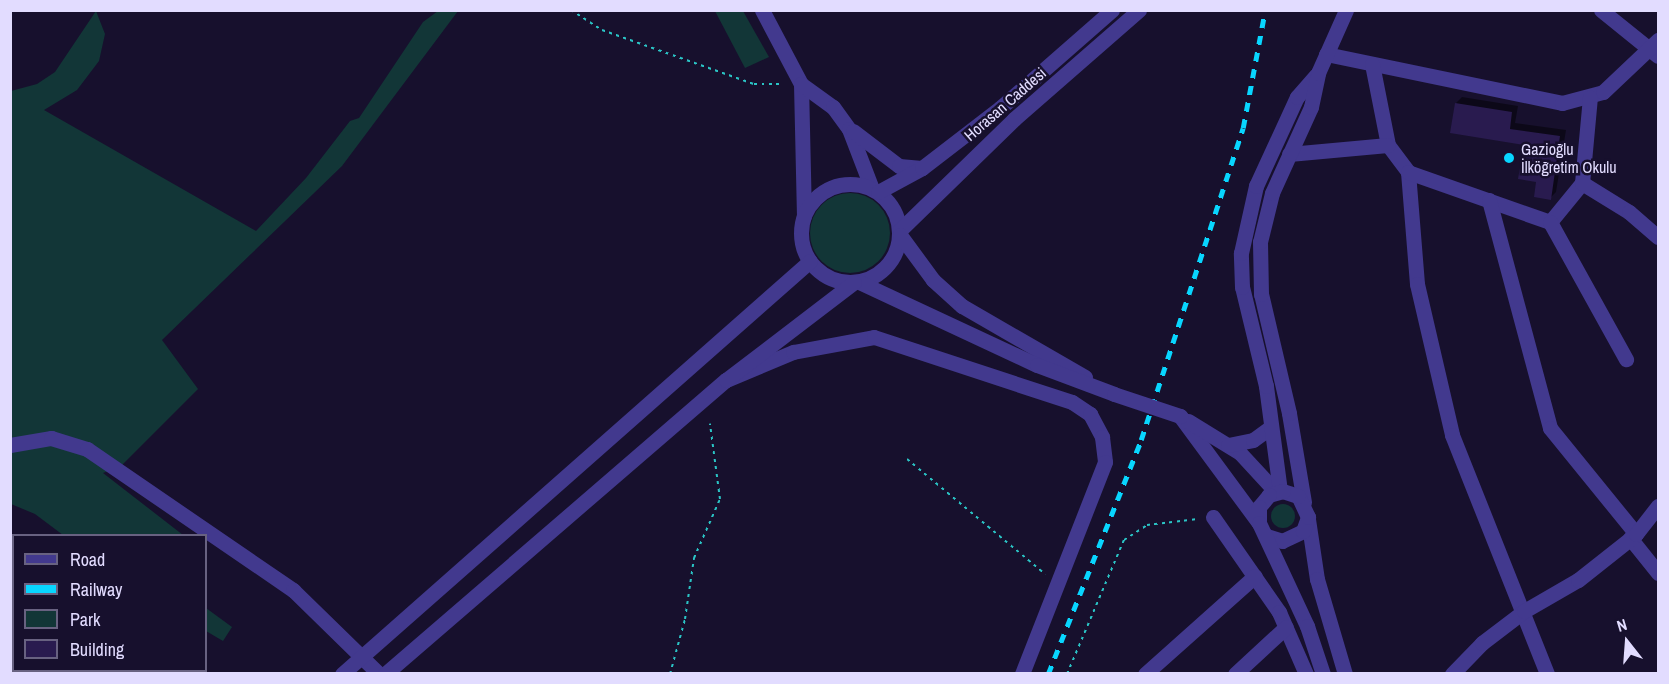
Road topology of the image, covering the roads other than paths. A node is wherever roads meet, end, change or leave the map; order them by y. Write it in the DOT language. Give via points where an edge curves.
graph roads {
  1 [pos="762,10"];
  2 [pos="1112,10"];
  3 [pos="1139,10"];
  4 [pos="1346,10"];
  5 [pos="1601,10"];
  6 [pos="1656,48"];
  7 [pos="1326,54"];
  8 [pos="1372,64"];
  9 [pos="1318,73"];
  10 [pos="801,84"];
  11 [pos="1590,98"];
  12 [pos="849,129"];
  13 [pos="1388,144"];
  14 [pos="1289,154"];
  15 [pos="922,168"];
  16 [pos="1408,172"];
  17 [pos="1582,183"];
  18 [pos="875,191"];
  19 [pos="1489,200"];
  20 [pos="804,216"];
  21 [pos="1550,222"];
  22 [pos="900,233"];
  23 [pos="1659,237"];
  24 [pos="810,261"];
  25 [pos="856,282"];
  26 [pos="1626,359"];
  27 [pos="726,380"];
  28 [pos="1113,394"];
  29 [pos="1180,416"];
  30 [pos="1271,426"];
  31 [pos="10,445"];
  32 [pos="1228,445"];
  33 [pos="1278,492"];
  34 [pos="1659,506"];
  35 [pos="1306,509"];
  36 [pos="1213,517"];
  37 [pos="1263,529"];
  38 [pos="1633,536"];
  39 [pos="1659,573"];
  40 [pos="1255,576"];
  41 [pos="1524,611"];
  42 [pos="1286,627"];
  43 [pos="361,657"];
  44 [pos="342,674"];
  45 [pos="378,674"];
  46 [pos="386,674"];
  47 [pos="1022,674"];
  48 [pos="1145,674"];
  49 [pos="1235,674"];
  50 [pos="1306,674"];
  51 [pos="1323,674"];
  52 [pos="1345,674"];
  53 [pos="1452,674"];
  54 [pos="1548,674"];
  1 -- 10 [label="street"];
  2 -- 15 [label="street, Horasan Caddesi" via="1000,108"];
  3 -- 22 [label="street, Horasan Caddesi" via="1014,119"];
  4 -- 7 [label="street"];
  5 -- 6 [label="street"];
  6 -- 11 [label="street" via="1603,92"];
  7 -- 8 [label="street"];
  7 -- 9 [label="street"];
  8 -- 11 [label="street" via="1549,102"];
  8 -- 13 [label="street"];
  9 -- 14 [label="street" via="1311,107"];
  9 -- 30 [label="street" via="1297,97 1263,170 1242,236 1242,287 1264,377"];
  10 -- 12 [label="street" via="833,107"];
  10 -- 20 [label="street"];
  11 -- 17 [label="street"];
  12 -- 15 [label="street" via="898,166"];
  12 -- 18 [label="street"];
  13 -- 14 [label="street"];
  13 -- 16 [label="street"];
  14 -- 35 [label="street" via="1265,216 1259,265 1264,311 1289,413"];
  15 -- 18 [label="street, Horasan Caddesi"];
  16 -- 19 [label="street"];
  16 -- 41 [label="street" via="1417,284 1446,410 1470,486"];
  17 -- 21 [label="street"];
  17 -- 23 [label="street" via="1622,207"];
  18 -- 20 [label="street" via="852,184 832,188 815,199"];
  18 -- 22 [label="street" via="894,210"];
  19 -- 21 [label="street"];
  19 -- 38 [label="street" via="1550,428"];
  20 -- 24 [label="street" via="801,237"];
  21 -- 26 [label="street"];
  22 -- 25 [label="street" via="897,250 886,267"];
  22 -- 28 [label="street" via="933,280 962,306"];
  24 -- 25 [label="street" via="829,278"];
  24 -- 43 [label="street"];
  25 -- 27 [label="street"];
  25 -- 28 [label="street" via="1044,368"];
  27 -- 46 [label="street"];
  27 -- 47 [label="street" via="794,352 874,337 1079,405 1099,429 1105,462"];
  28 -- 29 [label="street, bridge"];
  29 -- 32 [label="street"];
  29 -- 37 [label="street"];
  30 -- 32 [label="street" via="1253,440"];
  30 -- 33 [label="street"];
  31 -- 43 [label="street" via="51,438 87,449 293,590"];
  32 -- 33 [label="street"];
  33 -- 35 [label="street" via="1291,492"];
  33 -- 37 [label="street" via="1263,501"];
  34 -- 38 [label="street"];
  35 -- 37 [label="street" via="1297,537 1282,541"];
  35 -- 52 [label="street" via="1317,579"];
  36 -- 40 [label="street"];
  37 -- 51 [label="street" via="1308,626"];
  38 -- 39 [label="street"];
  38 -- 41 [label="street" via="1578,580"];
  40 -- 42 [label="street"];
  40 -- 48 [label="street"];
  41 -- 53 [label="street" via="1482,643"];
  41 -- 54 [label="street"];
  42 -- 49 [label="street"];
  42 -- 50 [label="street"];
  43 -- 44 [label="street"];
  43 -- 45 [label="street"];
}
